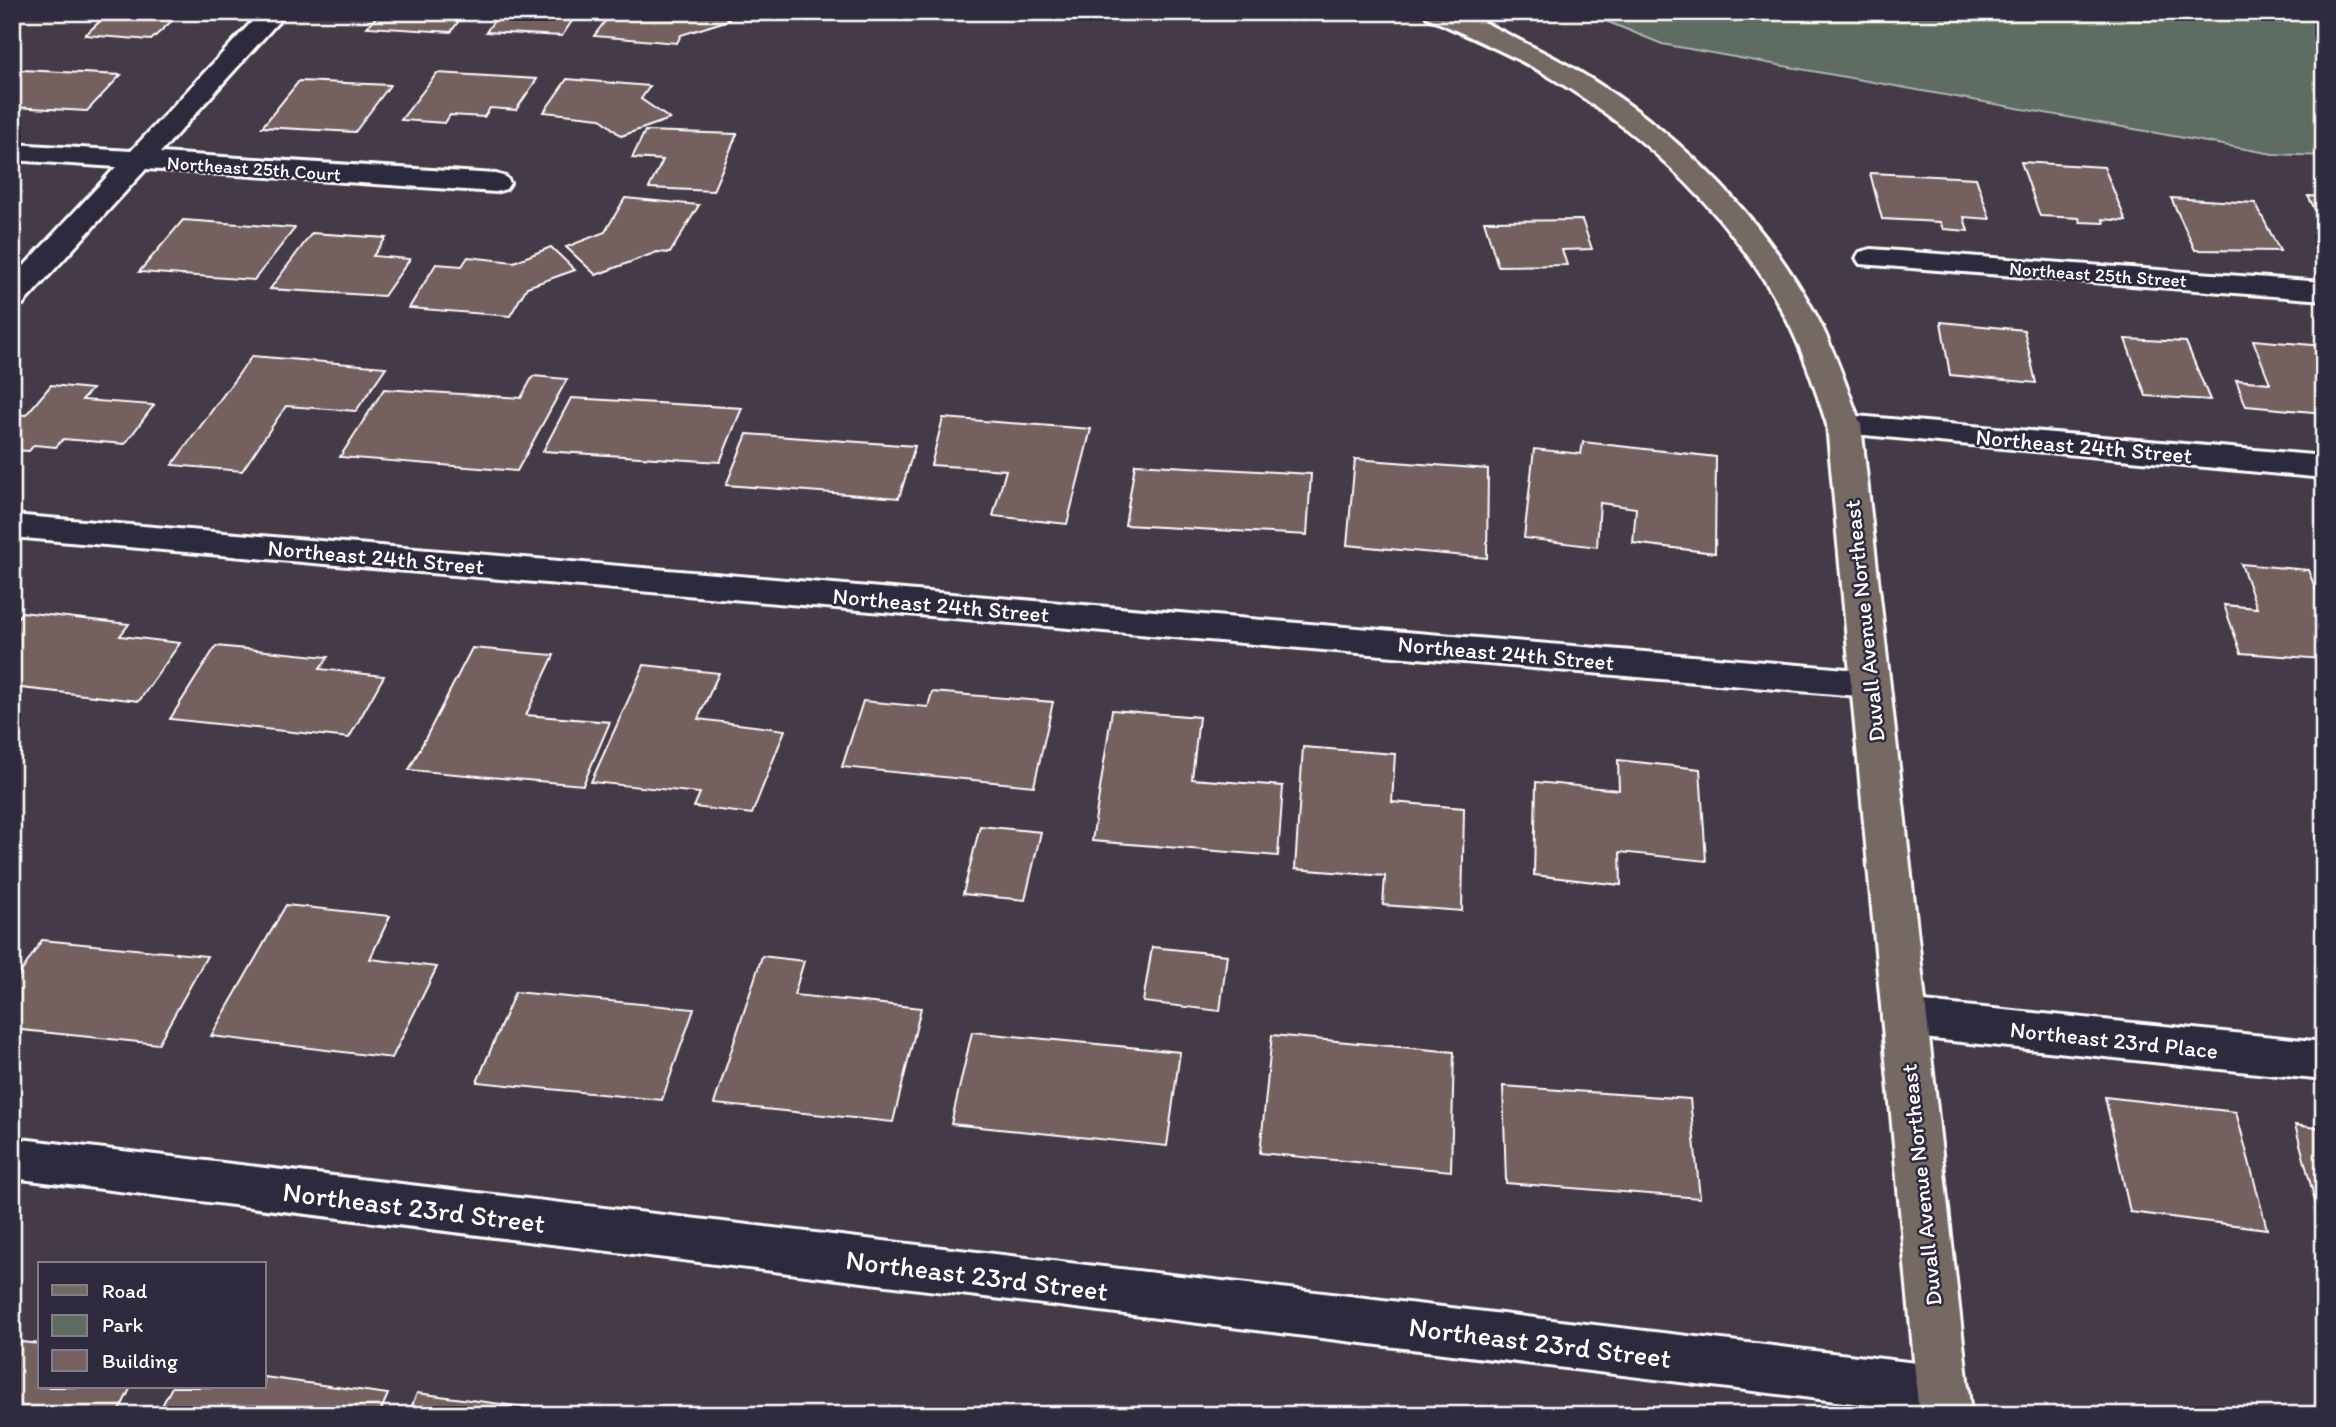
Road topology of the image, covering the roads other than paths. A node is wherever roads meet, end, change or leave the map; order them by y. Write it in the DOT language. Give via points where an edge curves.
graph roads {
  1 [pos="275,12"];
  2 [pos="1436,12"];
  3 [pos="12,152"];
  4 [pos="138,160"];
  5 [pos="496,183"];
  6 [pos="1871,258"];
  7 [pos="2324,291"];
  8 [pos="12,297"];
  9 [pos="1844,425"];
  10 [pos="2324,467"];
  11 [pos="12,526"];
  12 [pos="1871,684"];
  13 [pos="1904,1018"];
  14 [pos="2324,1061"];
  15 [pos="12,1158"];
  16 [pos="1944,1402"];
  1 -- 4 [label="street"];
  2 -- 9 [label="main road, Duvall Avenue Northeast" via="1561,72 1617,111 1682,166 1733,218 1793,303 1821,359"];
  3 -- 4 [label="street, Northeast 25th Court"];
  4 -- 5 [label="street, Northeast 25th Court"];
  4 -- 8 [label="street"];
  6 -- 7 [label="street, Northeast 25th Street"];
  9 -- 10 [label="street, Northeast 24th Street"];
  9 -- 12 [label="main road, Duvall Avenue Northeast"];
  11 -- 12 [label="street, Northeast 24th Street"];
  12 -- 13 [label="main road, Duvall Avenue Northeast"];
  13 -- 14 [label="street, Northeast 23rd Place"];
  13 -- 16 [label="main road, Duvall Avenue Northeast"];
  15 -- 16 [label="street, Northeast 23rd Street"];
}
